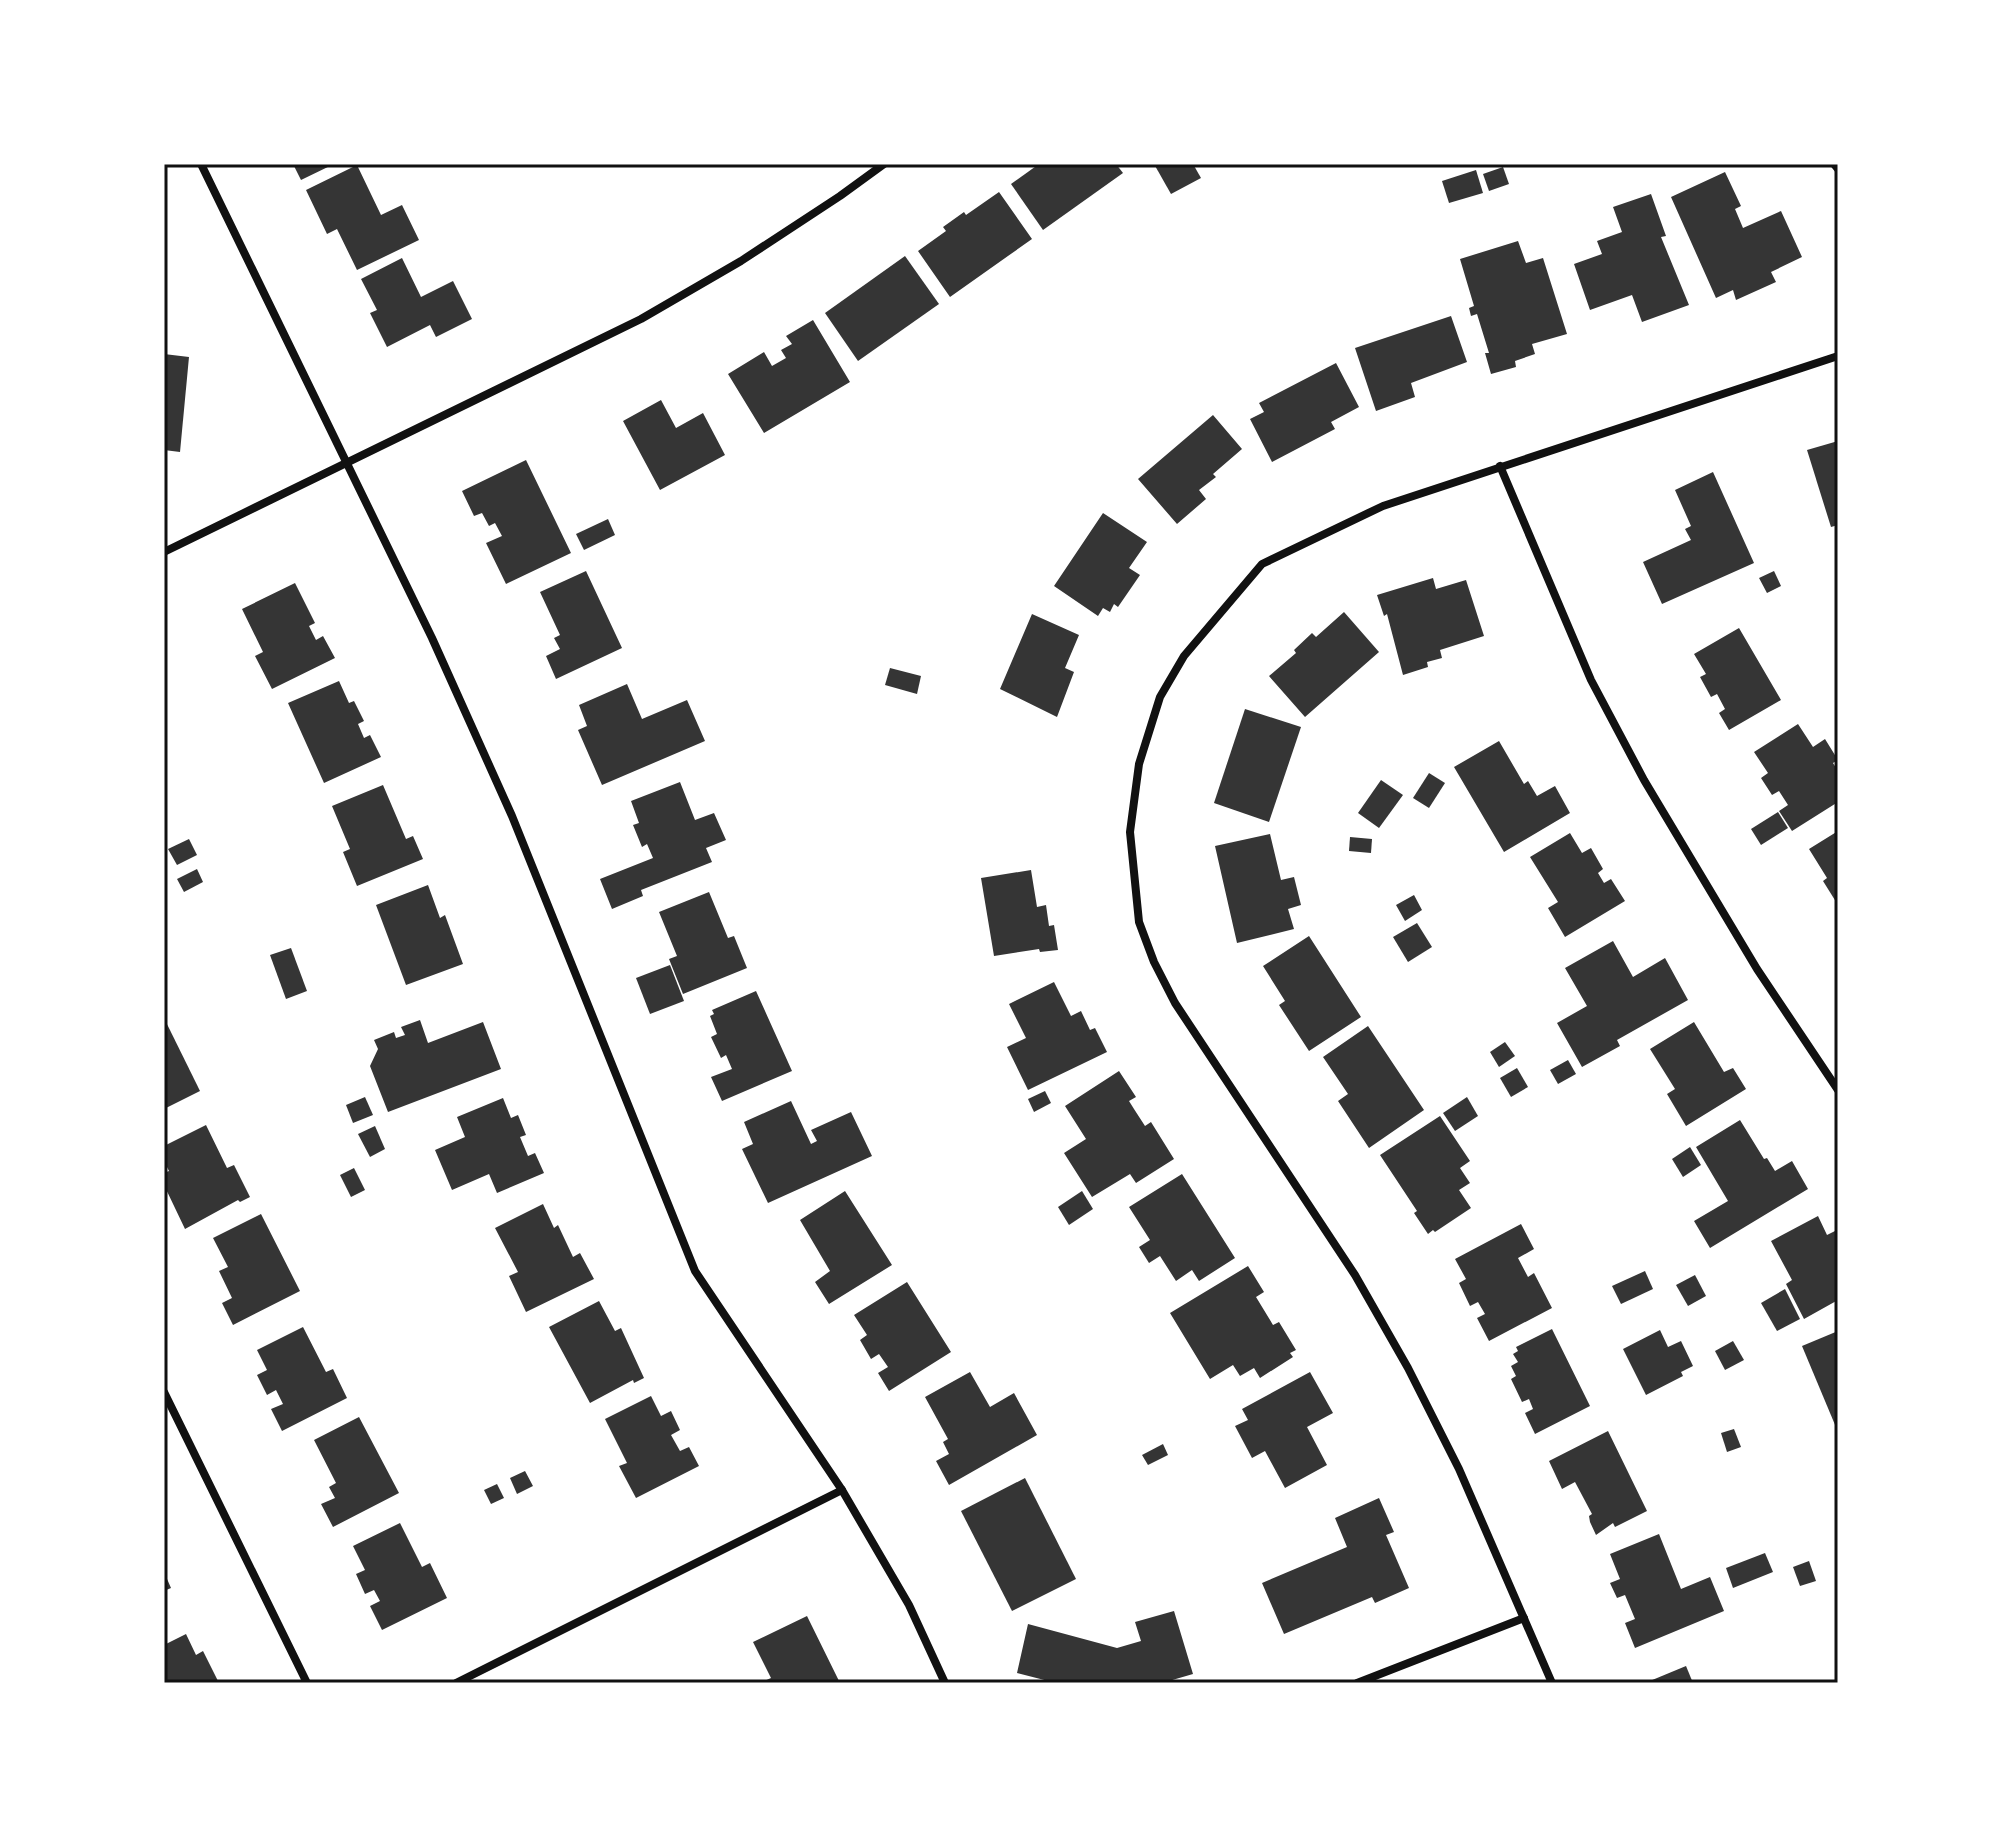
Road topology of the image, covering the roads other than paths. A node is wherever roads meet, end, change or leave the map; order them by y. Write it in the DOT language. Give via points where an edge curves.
graph roads {
  1 [pos="201,164"];
  2 [pos="884,164"];
  3 [pos="1834,164"];
  4 [pos="1838,169"];
  5 [pos="1838,356"];
  6 [pos="346,462"];
  7 [pos="1500,466"];
  8 [pos="164,552"];
  9 [pos="1838,1090"];
  10 [pos="164,1392"];
  11 [pos="842,1490"];
  12 [pos="1524,1618"];
  13 [pos="307,1683"];
  14 [pos="456,1683"];
  15 [pos="945,1683"];
  16 [pos="1357,1683"];
  17 [pos="1552,1683"];
  1 -- 6 [label="street"];
  2 -- 6 [label="street" via="741,261 641,319"];
  3 -- 4 [label="street"];
  5 -- 7 [label="street"];
  6 -- 8 [label="street"];
  6 -- 11 [label="street" via="512,816 695,1271"];
  7 -- 9 [label="street" via="1591,680 1644,780 1757,969"];
  7 -- 12 [label="street" via="1383,506 1262,564 1184,656 1160,697 1145,739 1130,832 1139,922 1154,962 1408,1368"];
  10 -- 13 [label="street"];
  11 -- 14 [label="street"];
  11 -- 15 [label="street" via="909,1605"];
  12 -- 16 [label="street"];
  12 -- 17 [label="street"];
}
